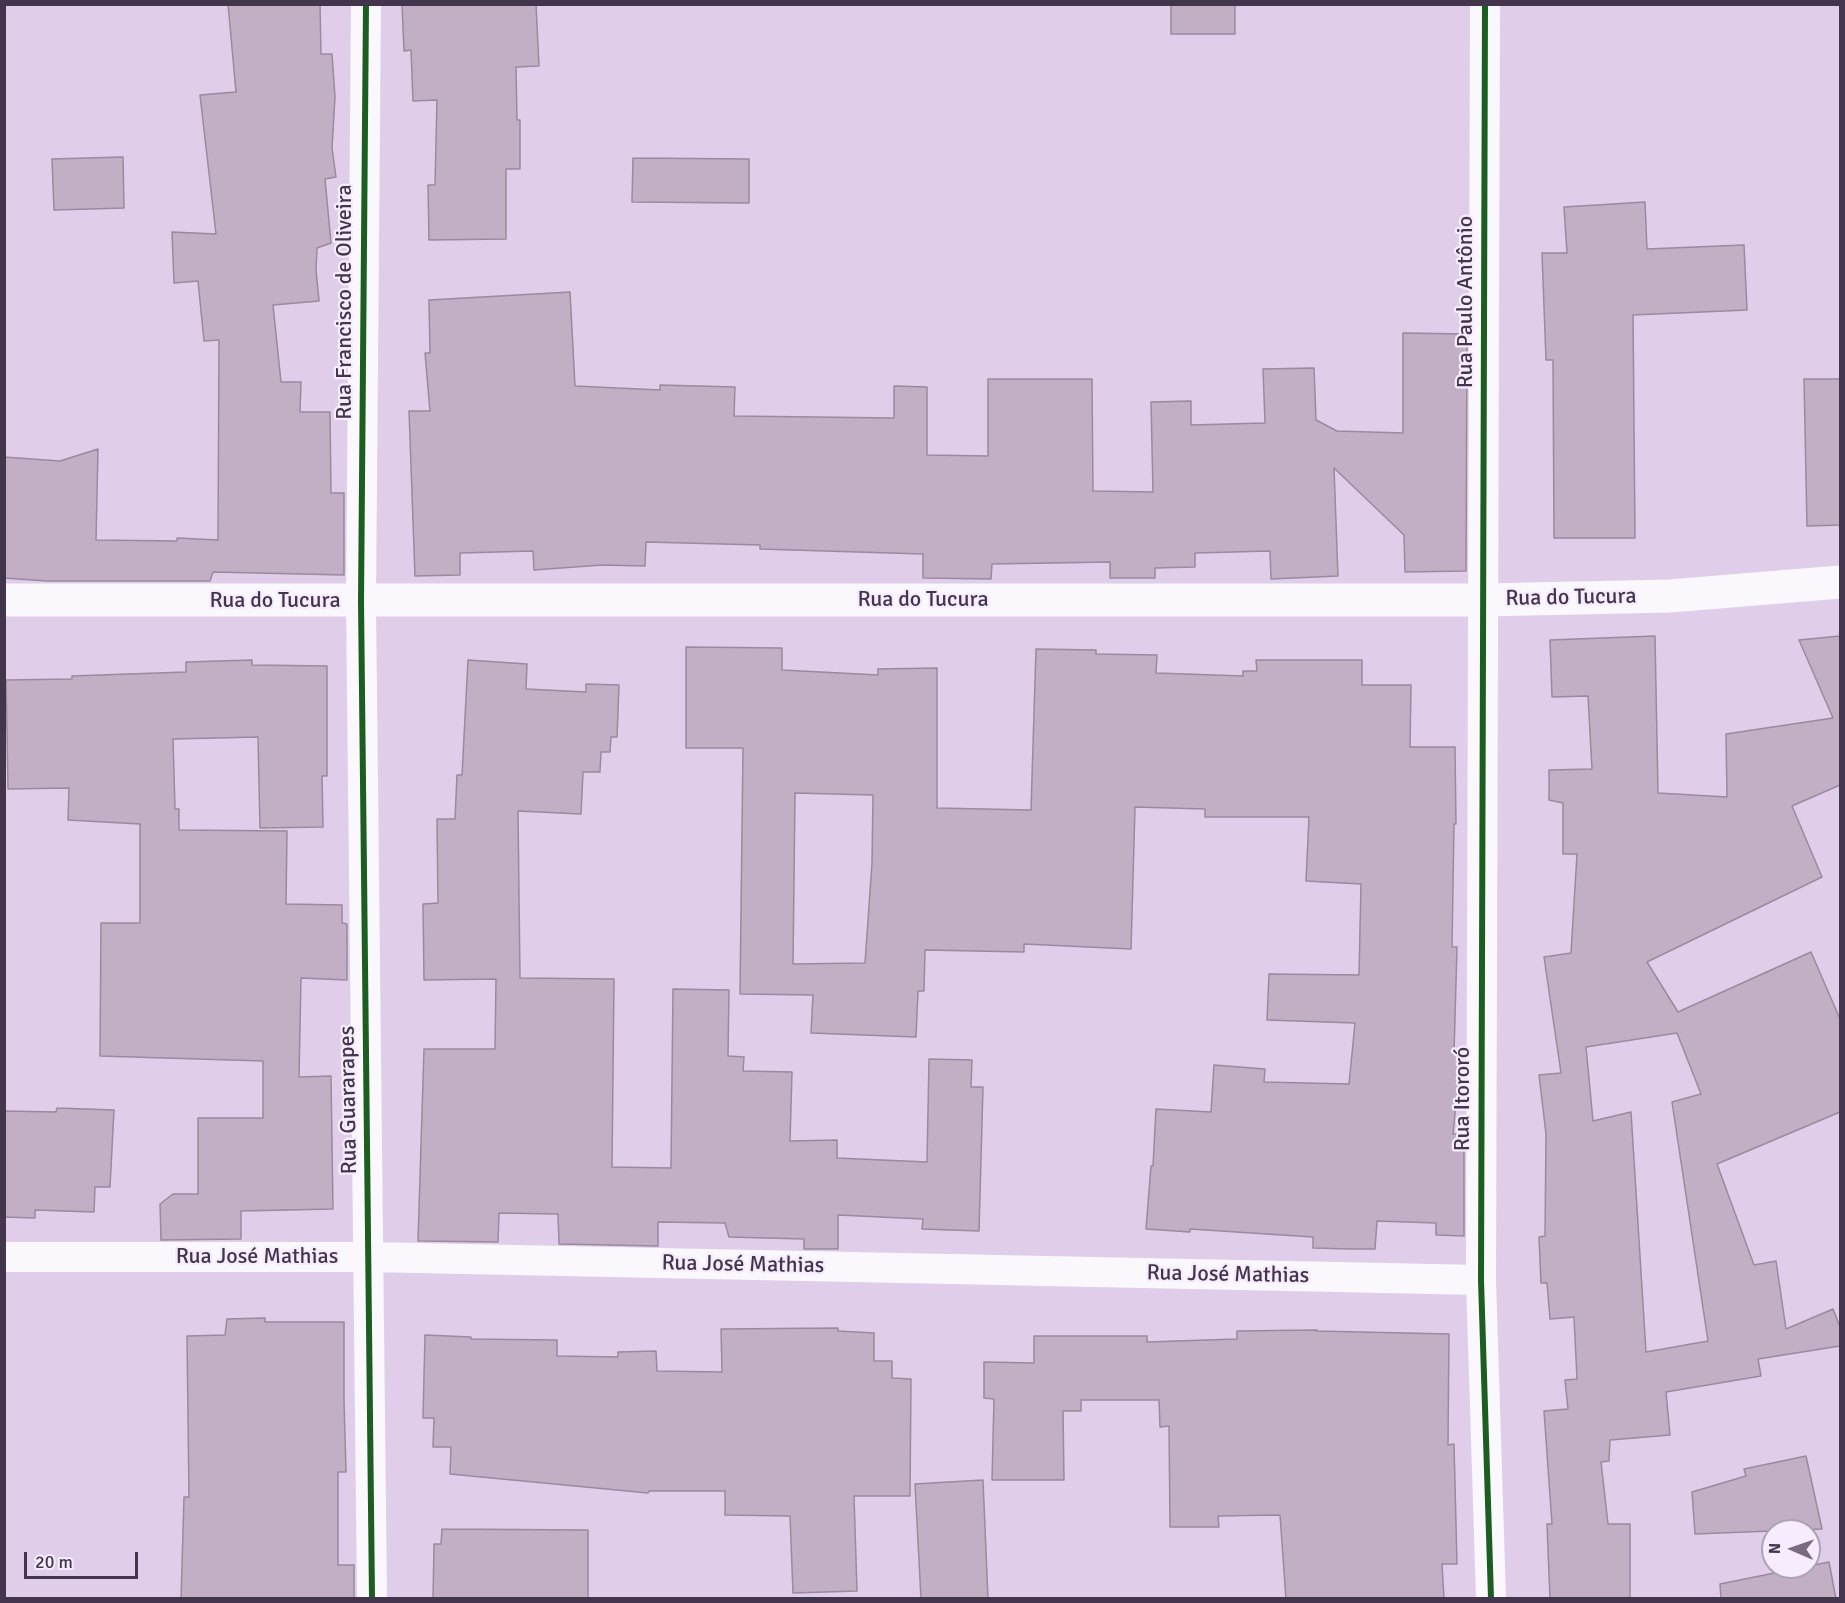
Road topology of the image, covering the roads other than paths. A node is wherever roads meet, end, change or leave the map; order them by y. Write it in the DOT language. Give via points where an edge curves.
graph roads {
  1 [pos="366,4"];
  2 [pos="1485,4"];
  3 [pos="1840,582"];
  4 [pos="4,600"];
  5 [pos="1484,600"];
  6 [pos="361,601"];
  7 [pos="4,1257"];
  8 [pos="369,1257"];
  9 [pos="1481,1280"];
  10 [pos="372,1599"];
  11 [pos="1491,1599"];
  1 -- 6 [label="street, Rua Francisco de Oliveira"];
  2 -- 5 [label="street, Rua Paulo Antônio"];
  3 -- 5 [label="main road, Rua do Tucura" via="1670,596"];
  4 -- 6 [label="main road, Rua do Tucura"];
  5 -- 6 [label="main road, Rua do Tucura"];
  5 -- 9 [label="street, Rua Itororó"];
  6 -- 8 [label="street, Rua Guararapes"];
  7 -- 8 [label="street, Rua José Mathias"];
  8 -- 9 [label="street, Rua José Mathias"];
  8 -- 10 [label="street, Rua Guararapes"];
  9 -- 11 [label="street, Rua Itororó"];
}
